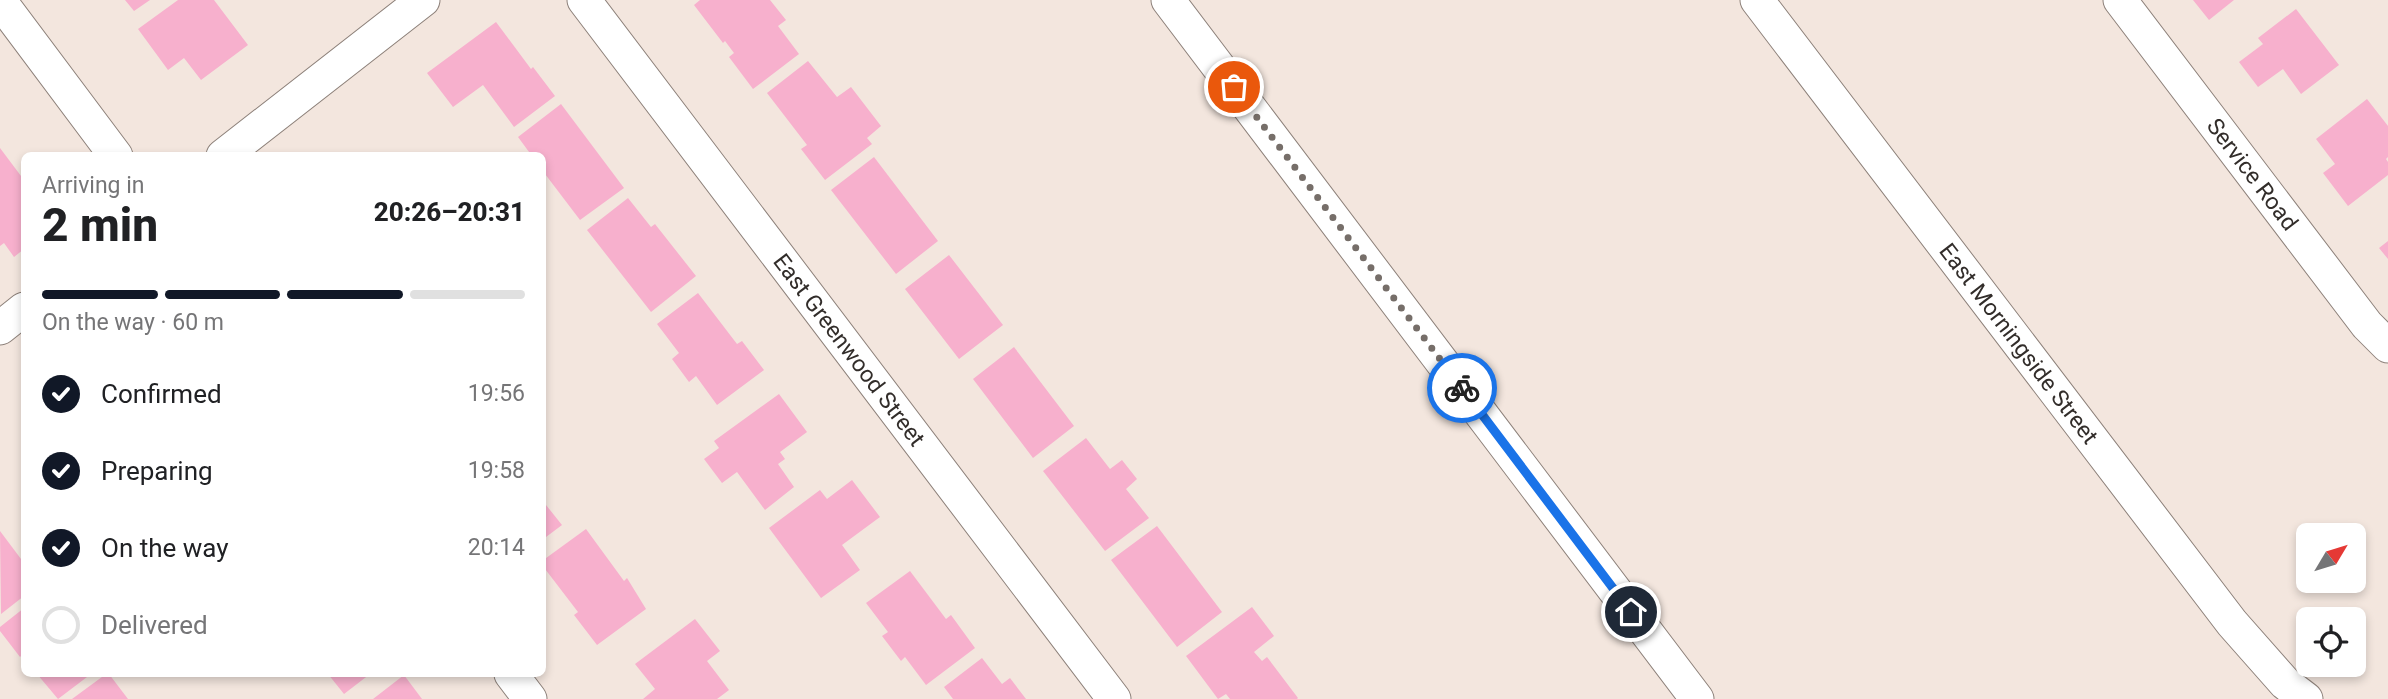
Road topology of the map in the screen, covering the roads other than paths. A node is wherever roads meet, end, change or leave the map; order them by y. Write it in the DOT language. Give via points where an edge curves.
graph roads {
  1 [pos="423,0"];
  2 [pos="584,0"];
  3 [pos="1168,0"];
  4 [pos="1757,0"];
  5 [pos="2120,0"];
  6 [pos="0,1"];
  7 [pos="113,152"];
  8 [pos="228,152"];
  9 [pos="21,311"];
  10 [pos="0,328"];
  11 [pos="2388,346"];
  12 [pos="513,677"];
  13 [pos="2295,691"];
  14 [pos="530,699"];
  15 [pos="1114,699"];
  16 [pos="1697,699"];
  1 -- 8 [label="street"];
  2 -- 15 [label="street, East Greenwood Street"];
  3 -- 16 [label="street"];
  4 -- 13 [label="street, East Morningside Street" via="2232,623"];
  5 -- 11 [label="street, Service Road" via="2367,325"];
  6 -- 7 [label="street"];
  9 -- 10 [label="street"];
  12 -- 14 [label="street"];
}
